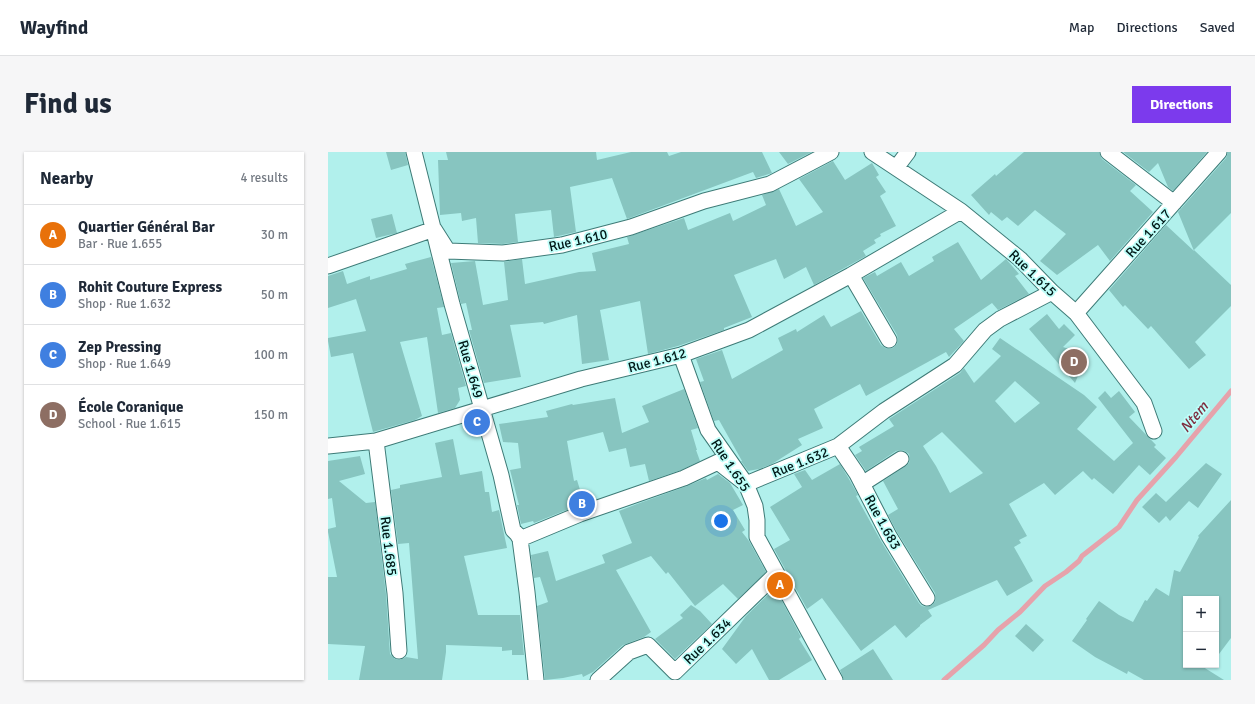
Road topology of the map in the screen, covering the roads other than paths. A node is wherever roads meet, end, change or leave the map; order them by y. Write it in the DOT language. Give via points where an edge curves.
graph roads {
  1 [pos="414,152"];
  2 [pos="831,152"];
  3 [pos="872,152"];
  4 [pos="908,152"];
  5 [pos="1108,152"];
  6 [pos="1219,152"];
  7 [pos="896,168"];
  8 [pos="1174,203"];
  9 [pos="961,211"];
  10 [pos="434,229"];
  11 [pos="328,266"];
  12 [pos="851,275"];
  13 [pos="1052,292"];
  14 [pos="1076,313"];
  15 [pos="889,340"];
  16 [pos="681,355"];
  17 [pos="483,410"];
  18 [pos="1154,431"];
  19 [pos="376,441"];
  20 [pos="328,446"];
  21 [pos="838,446"];
  22 [pos="902,459"];
  23 [pos="746,484"];
  24 [pos="862,484"];
  25 [pos="520,538"];
  26 [pos="776,574"];
  27 [pos="927,598"];
  28 [pos="399,651"];
  29 [pos="536,680"];
  30 [pos="598,680"];
  31 [pos="834,680"];
  1 -- 10 [label="street, Rue 1.649"];
  2 -- 10 [label="street, Rue 1.610" via="770,184 704,201 631,227 562,245 504,253 448,251"];
  3 -- 7 [label="street, Rue 1.615"];
  4 -- 7 [label="street"];
  5 -- 8 [label="street"];
  6 -- 8 [label="street, Rue 1.617"];
  7 -- 9 [label="street, Rue 1.615"];
  8 -- 14 [label="street, Rue 1.617"];
  9 -- 12 [label="street, Rue 1.612"];
  9 -- 13 [label="street, Rue 1.615" via="1020,259"];
  10 -- 11 [label="street"];
  10 -- 17 [label="street, Rue 1.649" via="452,304"];
  12 -- 15 [label="street"];
  12 -- 16 [label="street, Rue 1.612" via="749,330"];
  13 -- 14 [label="street, Rue 1.615"];
  13 -- 21 [label="street, Rue 1.632" via="1000,319 985,330 955,365 884,411"];
  14 -- 18 [label="street, Rue 1.615" via="1144,403"];
  16 -- 17 [label="street, Rue 1.612" via="581,379"];
  16 -- 23 [label="street, Rue 1.655" via="708,430"];
  17 -- 19 [label="street, Rue 1.612"];
  17 -- 25 [label="street, Rue 1.649" via="513,530"];
  19 -- 20 [label="street, Rue 1.612"];
  19 -- 28 [label="street, Rue 1.685" via="395,594"];
  21 -- 23 [label="street, Rue 1.632"];
  21 -- 24 [label="street, Rue 1.683"];
  22 -- 24 [label="street"];
  23 -- 25 [label="street" via="718,462 684,478"];
  23 -- 26 [label="street, Rue 1.655" via="755,506 757,537"];
  24 -- 27 [label="street, Rue 1.683" via="889,536"];
  25 -- 29 [label="street, Rue 1.649"];
  26 -- 30 [label="street, Rue 1.634" via="675,672 648,645 629,652"];
  26 -- 31 [label="street, Rue 1.655"];
}
